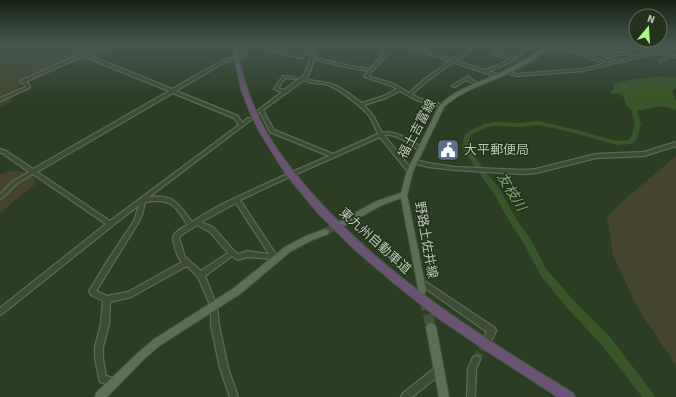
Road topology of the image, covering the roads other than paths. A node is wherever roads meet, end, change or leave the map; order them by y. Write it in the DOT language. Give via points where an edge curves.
graph roads {
  1 [pos="61,64"];
  2 [pos="106,64"];
  3 [pos="220,64"];
  4 [pos="238,64"];
  5 [pos="311,64"];
  6 [pos="336,64"];
  7 [pos="377,64"];
  8 [pos="450,64"];
  9 [pos="462,64"];
  10 [pos="504,64"];
  11 [pos="525,64"];
  12 [pos="604,64"];
  13 [pos="371,70"];
  14 [pos="485,71"];
  15 [pos="506,72"];
  16 [pos="498,76"];
  17 [pos="294,78"];
  18 [pos="304,78"];
  19 [pos="477,84"];
  20 [pos="454,86"];
  21 [pos="401,89"];
  22 [pos="174,90"];
  23 [pos="285,92"];
  24 [pos="410,94"];
  25 [pos="0,100"];
  26 [pos="361,105"];
  27 [pos="442,106"];
  28 [pos="250,118"];
  29 [pos="241,125"];
  30 [pos="381,135"];
  31 [pos="676,144"];
  32 [pos="421,149"];
  33 [pos="0,151"];
  34 [pos="334,156"];
  35 [pos="415,162"];
  36 [pos="34,171"];
  37 [pos="410,171"];
  38 [pos="294,173"];
  39 [pos="285,177"];
  40 [pos="404,195"];
  41 [pos="0,197"];
  42 [pos="144,200"];
  43 [pos="237,200"];
  44 [pos="193,223"];
  45 [pos="342,223"];
  46 [pos="110,224"];
  47 [pos="326,232"];
  48 [pos="232,253"];
  49 [pos="275,258"];
  50 [pos="187,263"];
  51 [pos="201,275"];
  52 [pos="420,281"];
  53 [pos="422,290"];
  54 [pos="107,299"];
  55 [pos="214,307"];
  56 [pos="0,312"];
  57 [pos="431,327"];
  58 [pos="488,338"];
  59 [pos="476,360"];
  60 [pos="438,370"];
  61 [pos="115,382"];
  62 [pos="100,397"];
  63 [pos="234,397"];
  64 [pos="405,397"];
  65 [pos="444,397"];
  66 [pos="472,397"];
  67 [pos="568,397"];
  1 -- 25 [label="street" via="23,81 28,87"];
  2 -- 22 [label="street"];
  3 -- 22 [label="street"];
  4 -- 67 [label="highway, 東九州自動車道" via="244,90 262,132 295,180 327,216 373,259 439,311"];
  5 -- 18 [label="street"];
  6 -- 13 [label="street"];
  7 -- 13 [label="street"];
  8 -- 24 [label="street"];
  9 -- 14 [label="street"];
  10 -- 14 [label="street"];
  11 -- 15 [label="main road, 福土吉富線"];
  12 -- 15 [label="street" via="582,70 517,75"];
  13 -- 21 [label="street" via="366,76"];
  14 -- 16 [label="street"];
  15 -- 16 [label="main road, 福土吉富線"];
  16 -- 19 [label="main road, 福土吉富線"];
  17 -- 23 [label="street" via="284,77 276,89"];
  18 -- 23 [label="street"];
  18 -- 26 [label="street" via="334,86"];
  19 -- 20 [label="street" via="467,78"];
  19 -- 27 [label="main road, 福土吉富線" via="453,95"];
  21 -- 24 [label="street"];
  21 -- 26 [label="street"];
  22 -- 29 [label="street" via="236,116"];
  22 -- 36 [label="street"];
  23 -- 34 [label="street" via="259,111 272,131"];
  24 -- 27 [label="street" via="417,99"];
  26 -- 30 [label="street" via="372,117"];
  27 -- 32 [label="main road, 福土吉富線"];
  28 -- 29 [label="street"];
  29 -- 42 [label="street"];
  30 -- 32 [label="street" via="391,133"];
  30 -- 34 [label="street"];
  30 -- 37 [label="street"];
  31 -- 35 [label="street" via="644,154 596,156 536,171 432,166"];
  32 -- 35 [label="main road, 福土吉富線"];
  33 -- 36 [label="street"];
  34 -- 38 [label="street"];
  35 -- 37 [label="main road, 福土吉富線"];
  36 -- 41 [label="street" via="9,186"];
  36 -- 46 [label="street"];
  37 -- 40 [label="main road, 福土吉富線"];
  39 -- 43 [label="street"];
  40 -- 45 [label="main road" via="394,196"];
  40 -- 52 [label="main road, 野路土佐井線"];
  42 -- 44 [label="street" via="167,198"];
  42 -- 46 [label="street"];
  42 -- 54 [label="street" via="137,222 92,291"];
  43 -- 44 [label="street"];
  43 -- 49 [label="street"];
  44 -- 48 [label="street" via="212,230"];
  44 -- 50 [label="street" via="176,238 179,251"];
  46 -- 56 [label="street"];
  47 -- 49 [label="main road" via="309,238"];
  48 -- 49 [label="street" via="238,257 247,254"];
  48 -- 51 [label="street"];
  49 -- 55 [label="main road" via="238,291"];
  50 -- 51 [label="street"];
  50 -- 54 [label="street" via="129,295"];
  51 -- 55 [label="street"];
  52 -- 53 [label="main road, 野路土佐井線"];
  52 -- 58 [label="street" via="492,331"];
  54 -- 61 [label="street" via="99,359 102,379"];
  55 -- 61 [label="main road" via="156,343"];
  55 -- 63 [label="street" via="224,368"];
  57 -- 60 [label="main road"];
  59 -- 66 [label="street" via="472,369"];
  60 -- 64 [label="street"];
  60 -- 65 [label="main road"];
  61 -- 62 [label="main road"];
}
